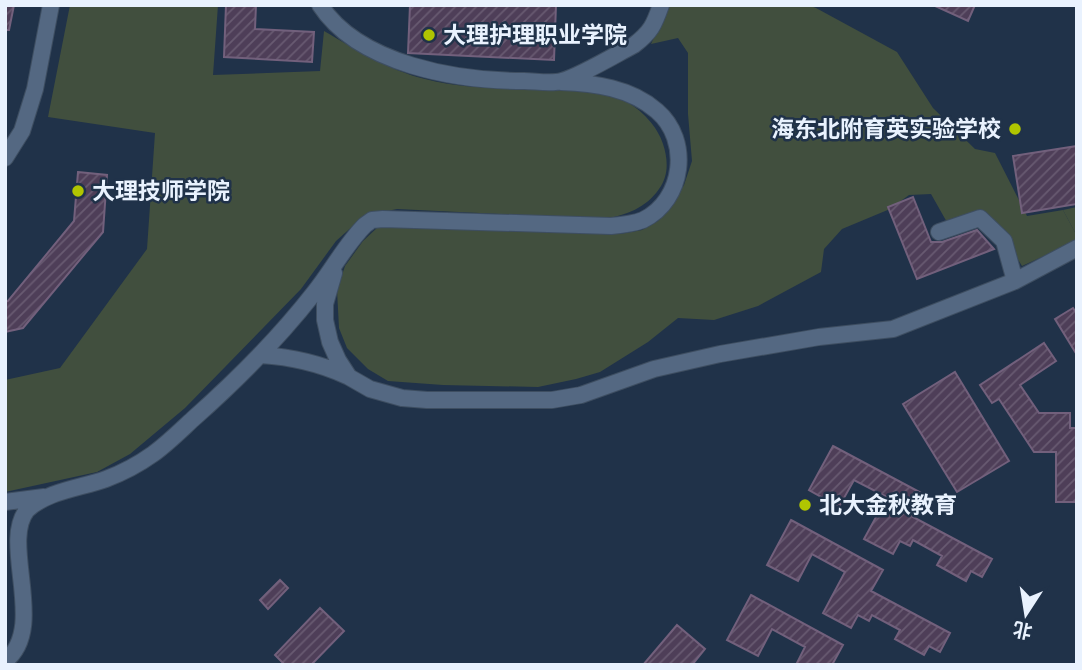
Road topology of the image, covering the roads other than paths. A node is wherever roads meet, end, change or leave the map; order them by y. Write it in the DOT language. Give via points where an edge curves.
graph roads {
  1 [pos="51,5"];
  2 [pos="320,5"];
  3 [pos="662,5"];
  4 [pos="561,82"];
  5 [pos="5,158"];
  6 [pos="939,232"];
  7 [pos="1077,248"];
  8 [pos="338,259"];
  9 [pos="1016,281"];
  10 [pos="261,355"];
  11 [pos="349,377"];
  12 [pos="54,496"];
  13 [pos="5,502"];
  14 [pos="5,661"];
  1 -- 5 [label="street" via="35,89 22,131"];
  2 -- 4 [label="street" via="348,36 424,69 468,78"];
  3 -- 4 [label="street" via="653,28 634,45"];
  4 -- 8 [label="street" via="623,92 640,99 669,125 679,145 678,173 670,193 655,211 643,219 611,226 372,220"];
  6 -- 9 [label="street" via="981,218 1004,242"];
  7 -- 9 [label="street"];
  8 -- 10 [label="street"];
  8 -- 11 [label="street" via="325,304 326,320 330,342"];
  9 -- 11 [label="street" via="893,329 720,354 552,400 402,398"];
  10 -- 11 [label="street" via="310,361"];
  10 -- 12 [label="street" via="153,454 105,479"];
  12 -- 13 [label="street"];
  12 -- 14 [label="street" via="27,510 20,519 14,542 20,634"];
}
